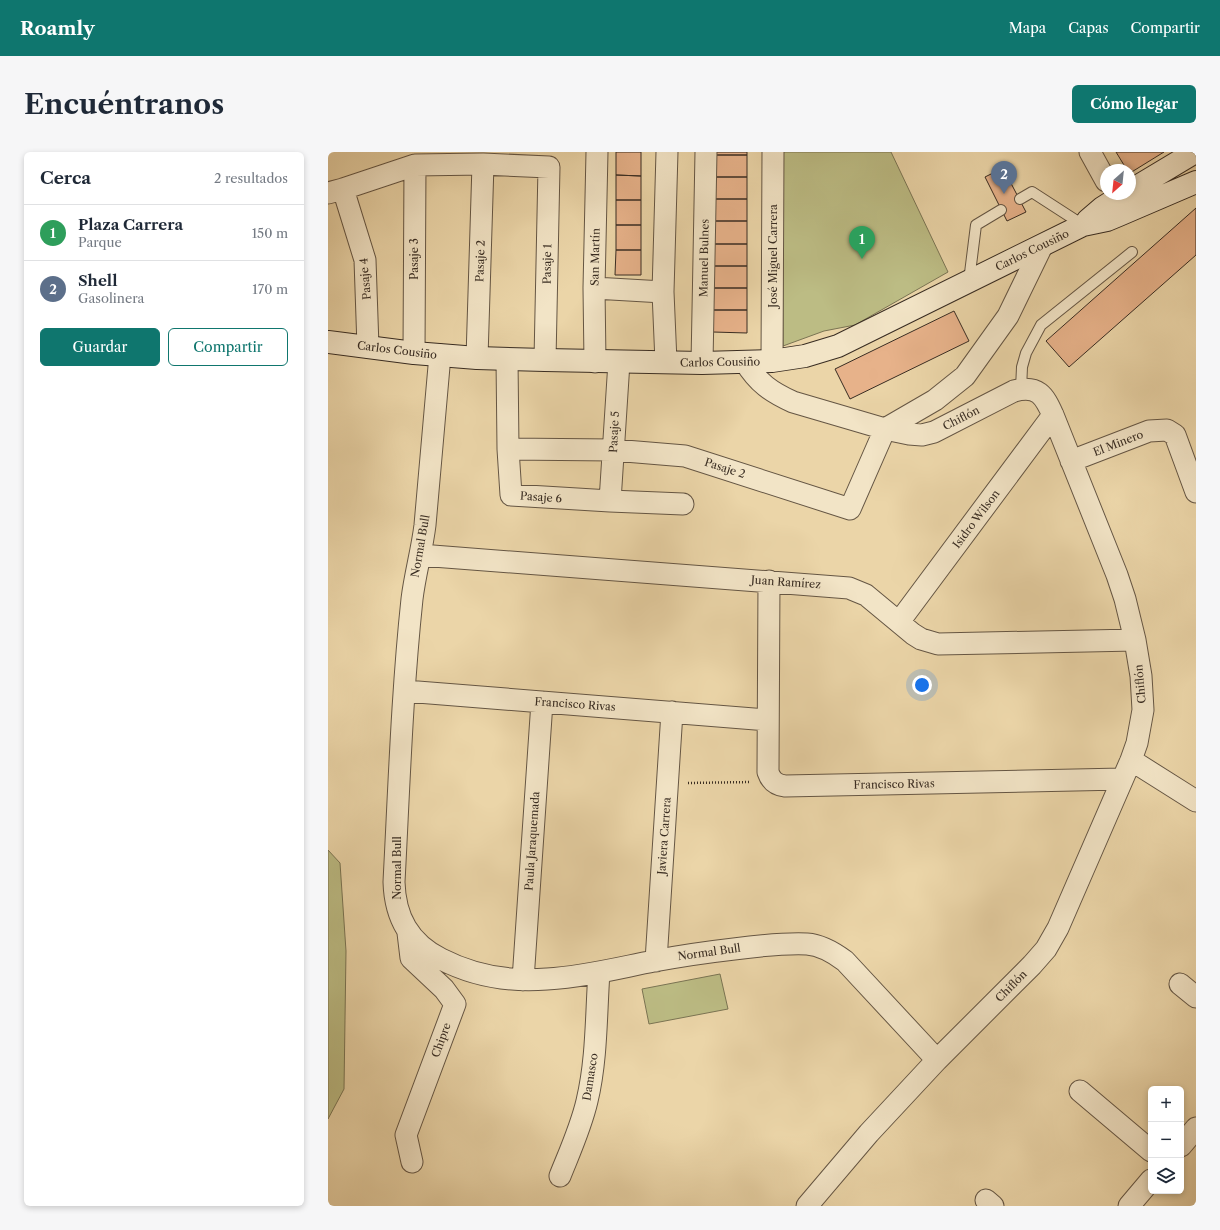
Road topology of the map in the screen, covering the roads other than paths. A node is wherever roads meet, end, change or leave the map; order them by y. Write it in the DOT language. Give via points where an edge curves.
graph roads {
  1 [pos="597,152"];
  2 [pos="667,152"];
  3 [pos="706,152"];
  4 [pos="773,152"];
  5 [pos="1090,152"];
  6 [pos="1195,152"];
  7 [pos="483,164"];
  8 [pos="415,165"];
  9 [pos="1100,166"];
  10 [pos="1196,182"];
  11 [pos="1136,183"];
  12 [pos="336,191"];
  13 [pos="1020,199"];
  14 [pos="1110,200"];
  15 [pos="1001,210"];
  16 [pos="1083,225"];
  17 [pos="1042,246"];
  18 [pos="1132,252"];
  19 [pos="969,281"];
  20 [pos="594,288"];
  21 [pos="663,292"];
  22 [pos="328,342"];
  23 [pos="368,347"];
  24 [pos="414,353"];
  25 [pos="440,355"];
  26 [pos="477,358"];
  27 [pos="507,359"];
  28 [pos="545,360"];
  29 [pos="772,361"];
  30 [pos="595,362"];
  31 [pos="619,362"];
  32 [pos="666,362"];
  33 [pos="745,362"];
  34 [pos="702,363"];
  35 [pos="1021,389"];
  36 [pos="1053,415"];
  37 [pos="885,429"];
  38 [pos="508,448"];
  39 [pos="613,450"];
  40 [pos="1071,461"];
  41 [pos="1196,492"];
  42 [pos="610,502"];
  43 [pos="683,504"];
  44 [pos="420,555"];
  45 [pos="769,581"];
  46 [pos="899,622"];
  47 [pos="1135,640"];
  48 [pos="405,691"];
  49 [pos="542,702"];
  50 [pos="672,712"];
  51 [pos="768,720"];
  52 [pos="1131,760"];
  53 [pos="1122,779"];
  54 [pos="1196,801"];
  55 [pos="408,932"];
  56 [pos="656,960"];
  57 [pos="598,972"];
  58 [pos="523,980"];
  59 [pos="1180,984"];
  60 [pos="1196,997"];
  61 [pos="937,1060"];
  62 [pos="1080,1091"];
  63 [pos="1196,1128"];
  64 [pos="1184,1142"];
  65 [pos="1148,1148"];
  66 [pos="412,1162"];
  67 [pos="560,1176"];
  68 [pos="1148,1184"];
  69 [pos="807,1206"];
  70 [pos="1129,1206"];
  1 -- 20 [label="street, San Martín"];
  2 -- 21 [label="street"];
  3 -- 34 [label="street, Manuel Bulnes"];
  4 -- 29 [label="street, José Miguel Carrera"];
  5 -- 9 [label="street"];
  6 -- 11 [label="main road, Carlos Cousiño"];
  7 -- 8 [label="street"];
  7 -- 26 [label="street, Pasaje 2"];
  7 -- 28 [label="street, Pasaje 1" via="549,167"];
  8 -- 12 [label="street"];
  8 -- 24 [label="street, Pasaje 3"];
  10 -- 16 [label="main road, Carlos Cousiño" via="1107,220"];
  12 -- 23 [label="street, Pasaje 4" via="365,260"];
  13 -- 16 [label="lane" via="1032,192"];
  14 -- 16 [label="main road, Carlos Cousiño"];
  15 -- 19 [label="lane" via="976,225"];
  16 -- 17 [label="main road, Carlos Cousiño"];
  17 -- 19 [label="main road, Carlos Cousiño"];
  17 -- 37 [label="street" via="1008,316 965,376 935,400"];
  18 -- 35 [label="lane" via="1041,325 1026,353 1022,367"];
  19 -- 29 [label="main road, Carlos Cousiño" via="838,346 805,356"];
  20 -- 21 [label="street"];
  20 -- 30 [label="street, San Martín"];
  21 -- 32 [label="street"];
  22 -- 23 [label="main road, Carlos Cousiño"];
  23 -- 24 [label="main road, Carlos Cousiño"];
  24 -- 25 [label="main road, Carlos Cousiño"];
  25 -- 26 [label="main road, Carlos Cousiño"];
  25 -- 44 [label="street, Normal Bull"];
  26 -- 27 [label="main road, Carlos Cousiño"];
  27 -- 28 [label="main road, Carlos Cousiño"];
  27 -- 38 [label="street, Pasaje 6"];
  28 -- 30 [label="main road, Carlos Cousiño"];
  29 -- 33 [label="main road, Carlos Cousiño"];
  30 -- 31 [label="main road, Carlos Cousiño"];
  31 -- 32 [label="main road, Carlos Cousiño"];
  31 -- 39 [label="street, Pasaje 5"];
  32 -- 34 [label="main road, Carlos Cousiño"];
  33 -- 34 [label="main road, Carlos Cousiño"];
  33 -- 37 [label="street, Chiflón" via="759,381 780,396"];
  35 -- 36 [label="street, Chiflón" via="1038,392 1044,397"];
  35 -- 37 [label="street, Chiflón" via="928,434 915,436"];
  36 -- 40 [label="street, Chiflón"];
  36 -- 46 [label="street, Isidro Wilson"];
  37 -- 39 [label="street, Pasaje 2" via="850,509 685,456"];
  38 -- 39 [label="street, Pasaje 2"];
  38 -- 42 [label="street, Pasaje 6" via="511,495"];
  39 -- 42 [label="street, Pasaje 5"];
  40 -- 41 [label="street, El Minero" via="1149,431 1167,430 1175,435"];
  40 -- 47 [label="street, Chiflón" via="1125,599"];
  42 -- 43 [label="street, Pasaje 6"];
  44 -- 45 [label="street, Juan Ramírez"];
  44 -- 48 [label="street, Normal Bull" via="412,601"];
  45 -- 46 [label="street, Juan Ramírez" via="853,589 866,595"];
  45 -- 51 [label="street"];
  46 -- 47 [label="street, Juan Ramírez" via="921,639 938,644"];
  47 -- 52 [label="street, Chiflón" via="1141,676 1142,710 1137,743"];
  48 -- 49 [label="street, Francisco Rivas"];
  48 -- 55 [label="street, Normal Bull" via="394,888 397,908"];
  49 -- 50 [label="street, Francisco Rivas"];
  49 -- 58 [label="street, Paula Jaraquemada"];
  50 -- 51 [label="street, Francisco Rivas"];
  50 -- 56 [label="street, Javiera Carrera"];
  51 -- 53 [label="street, Francisco Rivas" via="768,772 770,778 779,785"];
  52 -- 53 [label="street, Chiflón"];
  52 -- 54 [label="street"];
  53 -- 61 [label="street, Chiflón" via="1058,928 1046,949"];
  55 -- 58 [label="street, Normal Bull" via="433,956 452,965 495,977"];
  55 -- 66 [label="street, Chipre" via="411,958 444,988 455,1004 406,1135"];
  56 -- 57 [label="street, Normal Bull"];
  56 -- 61 [label="street, Normal Bull" via="768,945 807,944 828,950 845,961"];
  57 -- 58 [label="street, Normal Bull"];
  57 -- 67 [label="street, Damasco" via="594,1059 587,1100 581,1123"];
  59 -- 60 [label="street"];
  61 -- 69 [label="street, Chiflón" via="869,1133"];
  62 -- 65 [label="street"];
  63 -- 64 [label="street"];
  68 -- 70 [label="street"];
}
